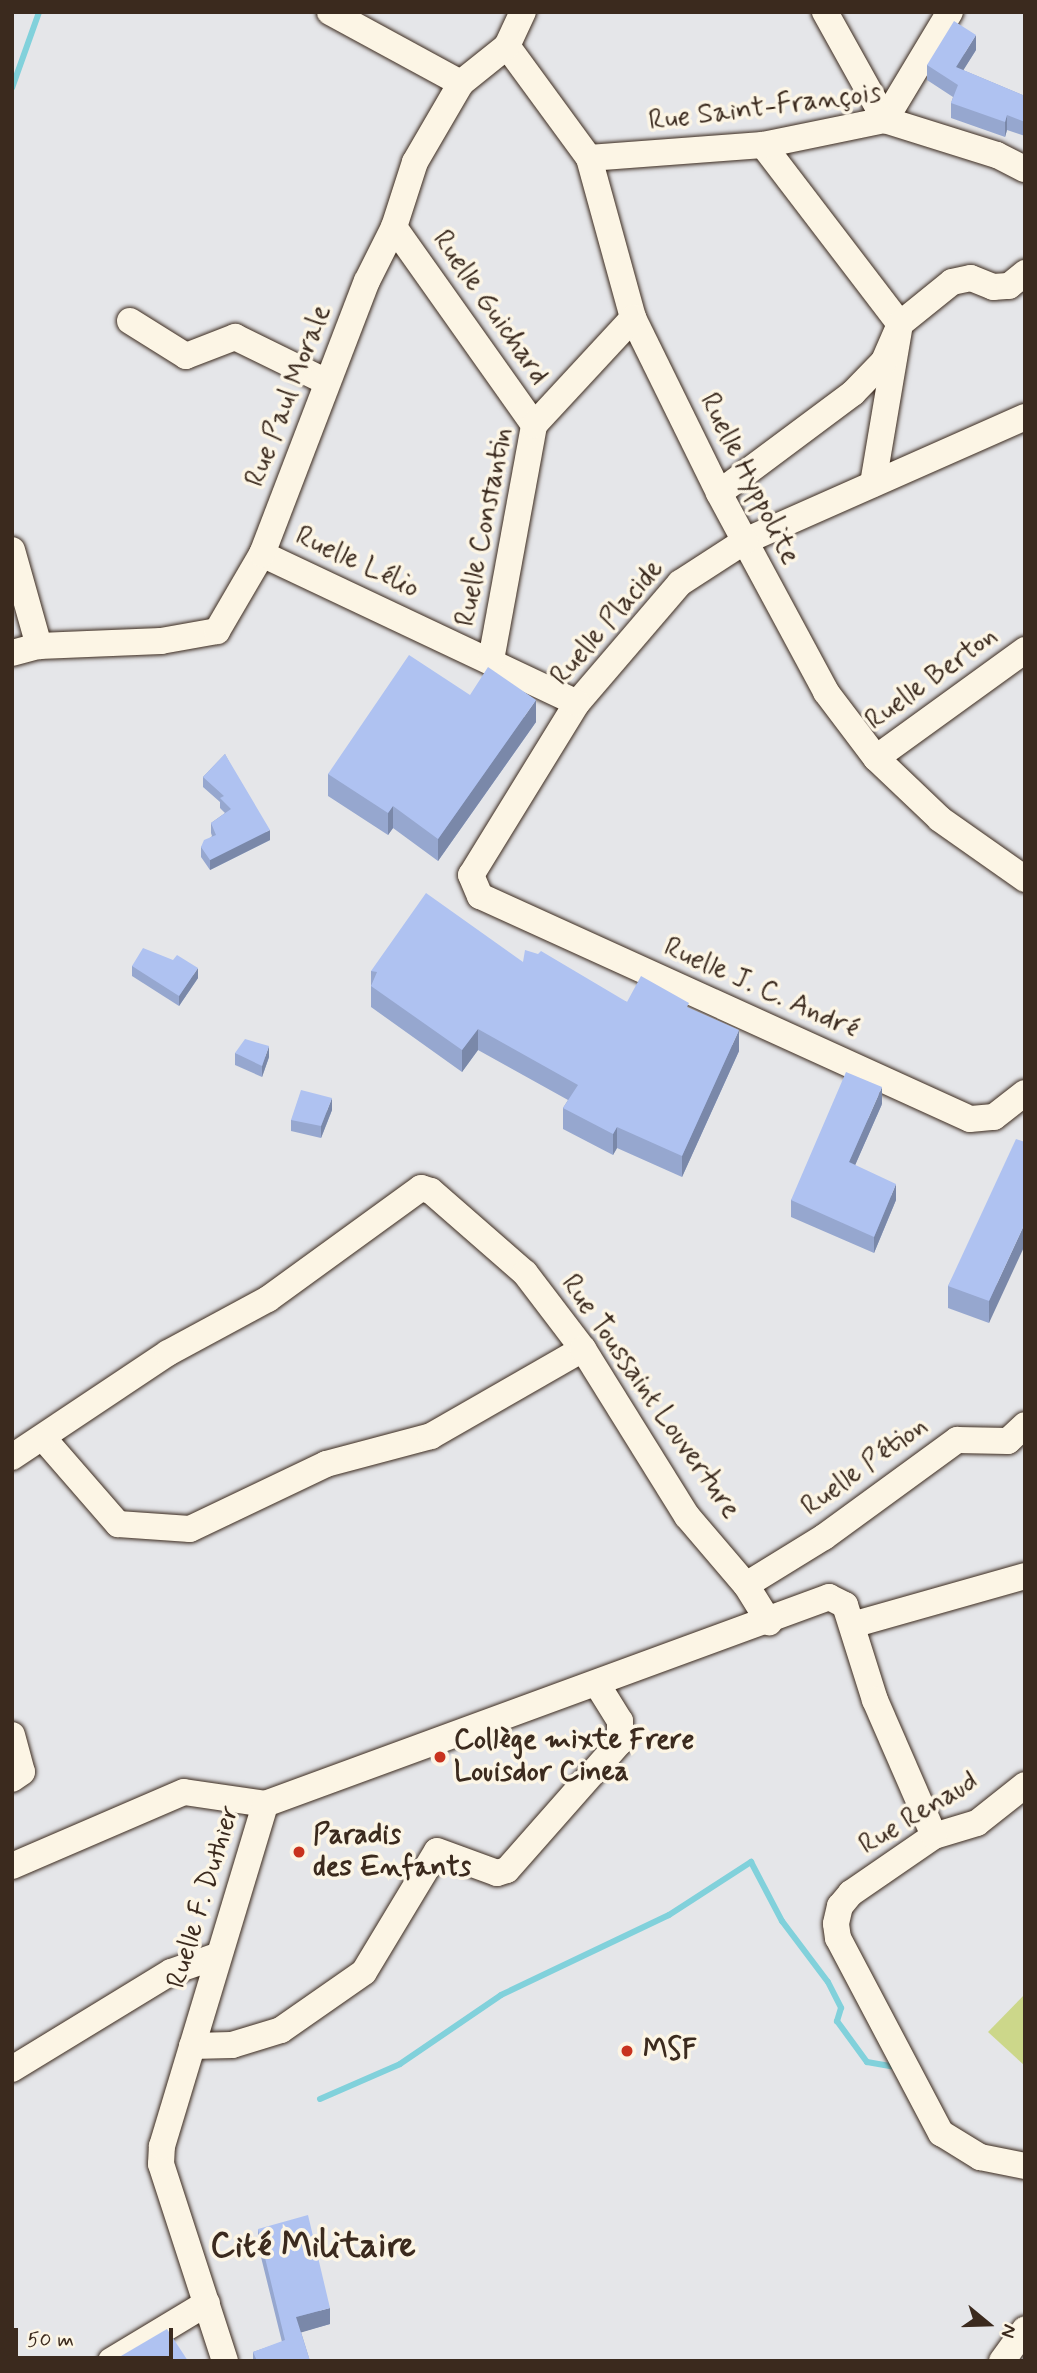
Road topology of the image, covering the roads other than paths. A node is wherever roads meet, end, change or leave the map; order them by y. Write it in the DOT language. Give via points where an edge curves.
graph roads {
  1 [pos="330,12"];
  2 [pos="523,12"];
  3 [pos="825,12"];
  4 [pos="950,12"];
  5 [pos="507,46"];
  6 [pos="461,83"];
  7 [pos="885,120"];
  8 [pos="763,145"];
  9 [pos="589,158"];
  10 [pos="1025,169"];
  11 [pos="394,227"];
  12 [pos="1025,273"];
  13 [pos="632,318"];
  14 [pos="130,321"];
  15 [pos="900,324"];
  16 [pos="327,382"];
  17 [pos="1025,417"];
  18 [pos="534,425"];
  19 [pos="873,484"];
  20 [pos="719,494"];
  21 [pos="745,541"];
  22 [pos="12,550"];
  23 [pos="262,554"];
  24 [pos="39,646"];
  25 [pos="1025,650"];
  26 [pos="12,653"];
  27 [pos="491,660"];
  28 [pos="577,703"];
  29 [pos="876,758"];
  30 [pos="1025,879"];
  31 [pos="473,886"];
  32 [pos="1025,1093"];
  33 [pos="583,1349"];
  34 [pos="1025,1425"];
  35 [pos="44,1439"];
  36 [pos="12,1457"];
  37 [pos="1025,1576"];
  38 [pos="746,1585"];
  39 [pos="769,1622"];
  40 [pos="852,1625"];
  41 [pos="597,1684"];
  42 [pos="12,1735"];
  43 [pos="12,1779"];
  44 [pos="1025,1785"];
  45 [pos="265,1804"];
  46 [pos="934,1836"];
  47 [pos="12,1866"];
  48 [pos="217,1956"];
  49 [pos="192,2046"];
  50 [pos="12,2070"];
  51 [pos="1025,2166"];
  52 [pos="207,2302"];
  53 [pos="1025,2329"];
  54 [pos="111,2361"];
  55 [pos="225,2361"];
  56 [pos="1002,2361"];
  1 -- 6 [label="street"];
  2 -- 5 [label="street, Rue Paul Morale"];
  3 -- 7 [label="street"];
  4 -- 7 [label="street"];
  5 -- 6 [label="street, Rue Paul Morale"];
  5 -- 9 [label="street, Ruelle Hyppolite"];
  6 -- 11 [label="street, Rue Paul Morale" via="415,162"];
  7 -- 8 [label="street, Rue Saint-François"];
  7 -- 10 [label="street, Rue Saint-François" via="998,155"];
  8 -- 9 [label="street, Rue Saint-François"];
  8 -- 15 [label="street"];
  9 -- 13 [label="street, Ruelle Hyppolite"];
  11 -- 16 [label="street, Rue Paul Morale"];
  11 -- 18 [label="street, Ruelle Guichard"];
  12 -- 15 [label="street" via="1009,286 993,287 971,278 951,282"];
  13 -- 18 [label="street, Ruelle Constantin"];
  13 -- 20 [label="street, Ruelle Hyppolite"];
  14 -- 16 [label="street" via="186,356 235,337"];
  15 -- 19 [label="street"];
  15 -- 20 [label="street" via="884,360 853,393"];
  16 -- 23 [label="street, Rue Paul Morale"];
  17 -- 19 [label="street, Ruelle Placide"];
  18 -- 27 [label="street, Ruelle Constantin"];
  19 -- 21 [label="street, Ruelle Placide"];
  20 -- 21 [label="street, Ruelle Hyppolite"];
  21 -- 28 [label="street, Ruelle Placide" via="680,583"];
  21 -- 29 [label="street, Ruelle Hyppolite" via="826,692"];
  22 -- 24 [label="street"];
  23 -- 24 [label="street, Rue Paul Morale" via="217,631 160,641"];
  23 -- 27 [label="street, Ruelle Lélio"];
  24 -- 26 [label="street, Rue Paul Morale"];
  25 -- 29 [label="street, Ruelle Berton"];
  27 -- 28 [label="street, Ruelle Lélio"];
  28 -- 31 [label="street, Ruelle Placide" via="471,876"];
  29 -- 30 [label="street, Ruelle Hyppolite" via="940,819"];
  31 -- 32 [label="street, Ruelle J. C. André" via="480,896 970,1119 994,1117"];
  33 -- 35 [label="street" via="409,1446 326,1464 190,1529 118,1524"];
  33 -- 35 [label="street, Rue Toussaint Louverture" via="525,1273 431,1191 421,1188 268,1299 168,1353"];
  33 -- 38 [label="street, Rue Toussaint Louverture" via="687,1516"];
  34 -- 38 [label="street, Ruelle Pétion" via="1009,1440 957,1440 824,1537"];
  35 -- 36 [label="street, Rue Toussaint Louverture"];
  37 -- 40 [label="street"];
  38 -- 39 [label="street, Rue Toussaint Louverture"];
  39 -- 40 [label="street, Ruelle F. Duthier" via="829,1597 845,1605"];
  39 -- 41 [label="street, Ruelle F. Duthier"];
  40 -- 46 [label="street, Ruelle F. Duthier" via="875,1700"];
  41 -- 45 [label="street, Ruelle F. Duthier"];
  41 -- 49 [label="street" via="620,1721 620,1742 507,1870 497,1873 437,1852 364,1972 281,2030 232,2045"];
  42 -- 43 [label="street" via="22,1772"];
  44 -- 46 [label="street, Rue Renaud" via="977,1823"];
  45 -- 47 [label="street" via="184,1791"];
  45 -- 48 [label="street, Ruelle F. Duthier"];
  46 -- 51 [label="street, Rue Renaud" via="850,1893 840,1906 838,1938 941,2133 981,2157"];
  48 -- 49 [label="street, Ruelle F. Duthier"];
  48 -- 50 [label="street" via="171,1972"];
  49 -- 52 [label="street, Ruelle F. Duthier" via="162,2146 162,2164"];
  52 -- 54 [label="street"];
  52 -- 55 [label="street, Ruelle F. Duthier"];
  53 -- 56 [label="street"];
}
